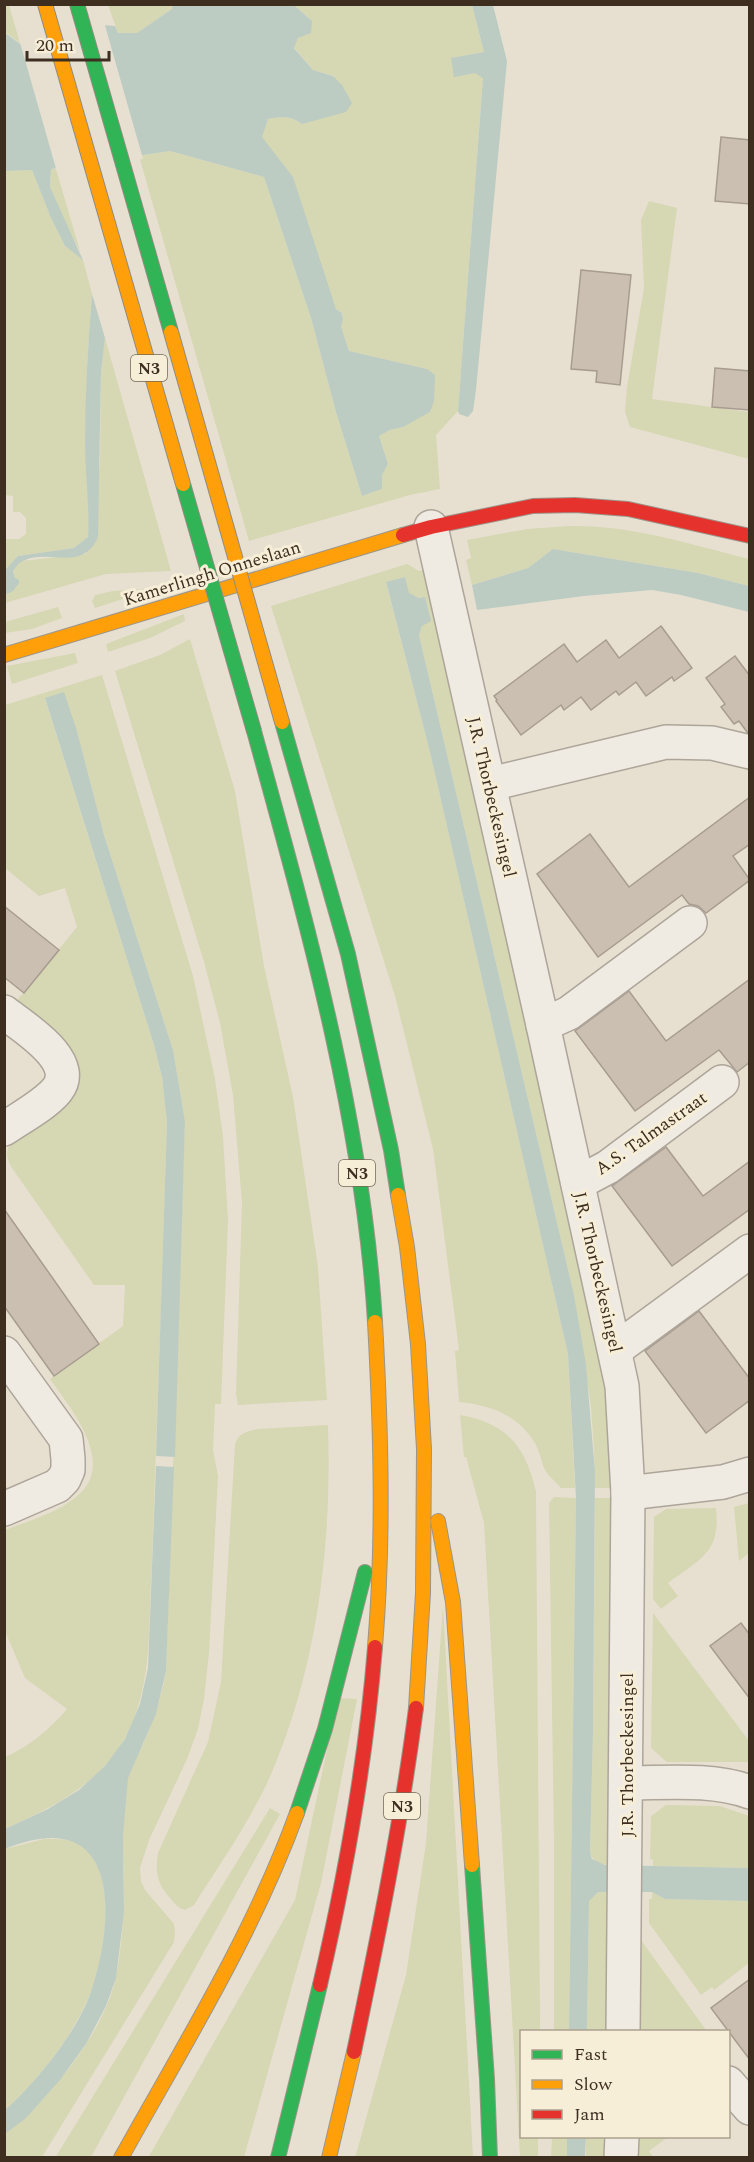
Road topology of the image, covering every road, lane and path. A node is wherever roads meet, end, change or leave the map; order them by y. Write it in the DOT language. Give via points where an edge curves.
graph roads {
  1 [pos="45,4"];
  2 [pos="77,4"];
  3 [pos="431,527"];
  4 [pos="750,536"];
  5 [pos="4,655"];
  6 [pos="750,752"];
  7 [pos="490,784"];
  8 [pos="690,923"];
  9 [pos="4,1012"];
  10 [pos="543,1024"];
  11 [pos="722,1082"];
  12 [pos="4,1130"];
  13 [pos="578,1183"];
  14 [pos="750,1251"];
  15 [pos="615,1350"];
  16 [pos="4,1353"];
  17 [pos="424,1449"];
  18 [pos="750,1474"];
  19 [pos="628,1493"];
  20 [pos="4,1509"];
  21 [pos="381,1515"];
  22 [pos="626,1783"];
  23 [pos="750,1792"];
  24 [pos="623,2030"];
  25 [pos="730,2084"];
  26 [pos="750,2108"];
  27 [pos="622,2138"];
  28 [pos="122,2157"];
  29 [pos="278,2157"];
  30 [pos="329,2157"];
  31 [pos="490,2157"];
  32 [pos="621,2157"];
  1 -- 21 [label="main road, N3, bridge" via="254,731 344,1085 370,1265 380,1419"];
  2 -- 17 [label="main road, N3, bridge" via="348,954 389,1140 407,1246"];
  3 -- 4 [label="main road, Kamerlingh Onneslaan" via="533,506 575,505 628,509"];
  3 -- 5 [label="main road, Kamerlingh Onneslaan"];
  3 -- 7 [label="street, J.R. Thorbeckesingel"];
  6 -- 7 [label="street" via="712,743 666,742"];
  7 -- 10 [label="street, J.R. Thorbeckesingel"];
  8 -- 10 [label="street" via="569,1013"];
  9 -- 12 [label="street" via="50,1049 60,1064 61,1079 52,1095"];
  10 -- 13 [label="street, J.R. Thorbeckesingel"];
  11 -- 13 [label="street, A.S. Talmastraat" via="608,1167"];
  13 -- 15 [label="street, J.R. Thorbeckesingel"];
  14 -- 15 [label="street"];
  15 -- 19 [label="street, J.R. Thorbeckesingel" via="622,1386"];
  16 -- 20 [label="street" via="66,1439 68,1459 68,1470 57,1486"];
  17 -- 30 [label="main road, N3" via="423,1593 405,1792 386,1900"];
  17 -- 31 [label="main road, N3" via="453,1602"];
  18 -- 19 [label="street" via="723,1482"];
  19 -- 22 [label="street, J.R. Thorbeckesingel"];
  21 -- 28 [label="main road, N3" via="325,1729 285,1847 237,1950"];
  21 -- 29 [label="main road, N3" via="375,1639 359,1785 334,1922"];
  22 -- 23 [label="street" via="699,1783 734,1786"];
  22 -- 24 [label="street, J.R. Thorbeckesingel"];
  25 -- 26 [label="street"];
  27 -- 32 [label="street"];
}
